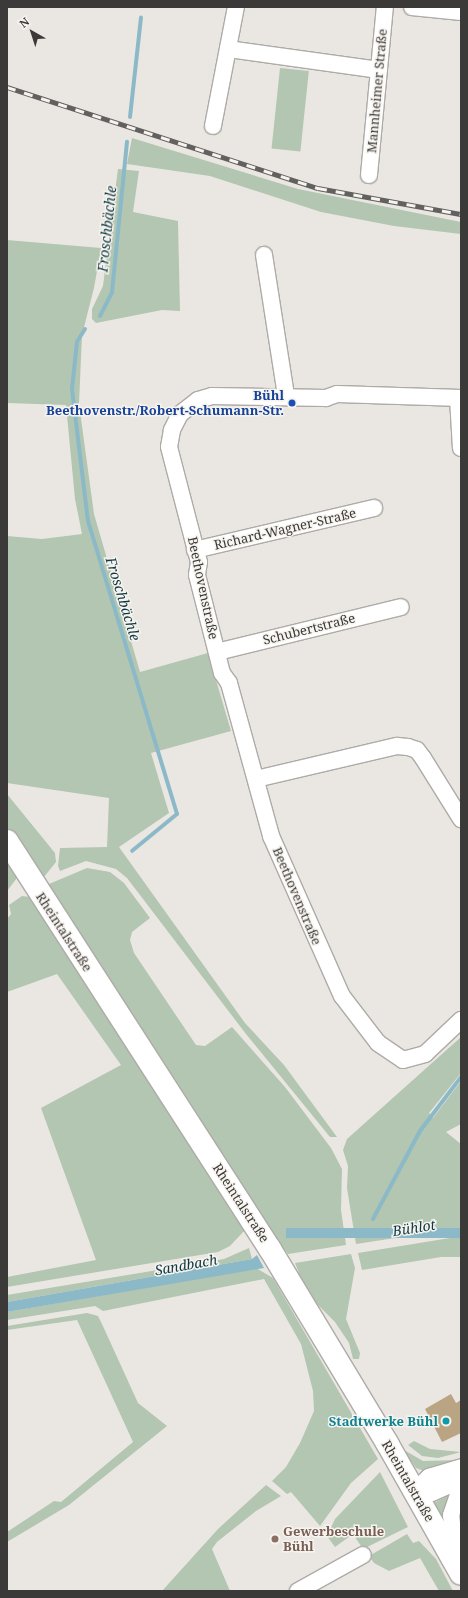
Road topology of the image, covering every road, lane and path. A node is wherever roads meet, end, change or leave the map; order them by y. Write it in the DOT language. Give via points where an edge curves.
graph roads {
  1 [pos="236,7"];
  2 [pos="385,7"];
  3 [pos="412,7"];
  4 [pos="461,12"];
  5 [pos="228,49"];
  6 [pos="379,70"];
  7 [pos="213,126"];
  8 [pos="369,175"];
  9 [pos="264,256"];
  10 [pos="286,396"];
  11 [pos="459,398"];
  12 [pos="461,448"];
  13 [pos="374,508"];
  14 [pos="196,550"];
  15 [pos="401,607"];
  16 [pos="217,652"];
  17 [pos="256,779"];
  18 [pos="461,820"];
  19 [pos="7,841"];
  20 [pos="461,1020"];
  21 [pos="461,1467"];
  22 [pos="461,1480"];
  23 [pos="461,1486"];
  24 [pos="414,1491"];
  25 [pos="363,1555"];
  26 [pos="459,1570"];
  27 [pos="298,1591"];
  1 -- 5 [label="street"];
  2 -- 6 [label="street, Mannheimer Straße"];
  3 -- 4 [label="street"];
  5 -- 6 [label="street"];
  5 -- 7 [label="street"];
  6 -- 8 [label="street, Mannheimer Straße"];
  9 -- 10 [label="street"];
  10 -- 11 [label="street, Beethovenstraße"];
  10 -- 14 [label="street, Beethovenstraße" via="208,397 192,404 175,421 169,447"];
  11 -- 12 [label="street, Beethovenstraße"];
  13 -- 14 [label="street, Richard-Wagner-Straße"];
  14 -- 16 [label="street, Beethovenstraße" via="198,574"];
  15 -- 16 [label="street, Schubertstraße"];
  16 -- 17 [label="street, Beethovenstraße"];
  17 -- 18 [label="street" via="397,746 408,746 417,750 423,758"];
  17 -- 20 [label="street, Beethovenstraße" via="279,856 342,996 360,1022 388,1051 403,1060 425,1054"];
  19 -- 24 [label="main road, Rheintalstraße" via="270,1249"];
  21 -- 24 [label="street" via="429,1477"];
  22 -- 24 [label="street" via="432,1493"];
  23 -- 26 [label="street" via="451,1516"];
  24 -- 26 [label="main road, Rheintalstraße"];
  25 -- 27 [label="street"];
}
